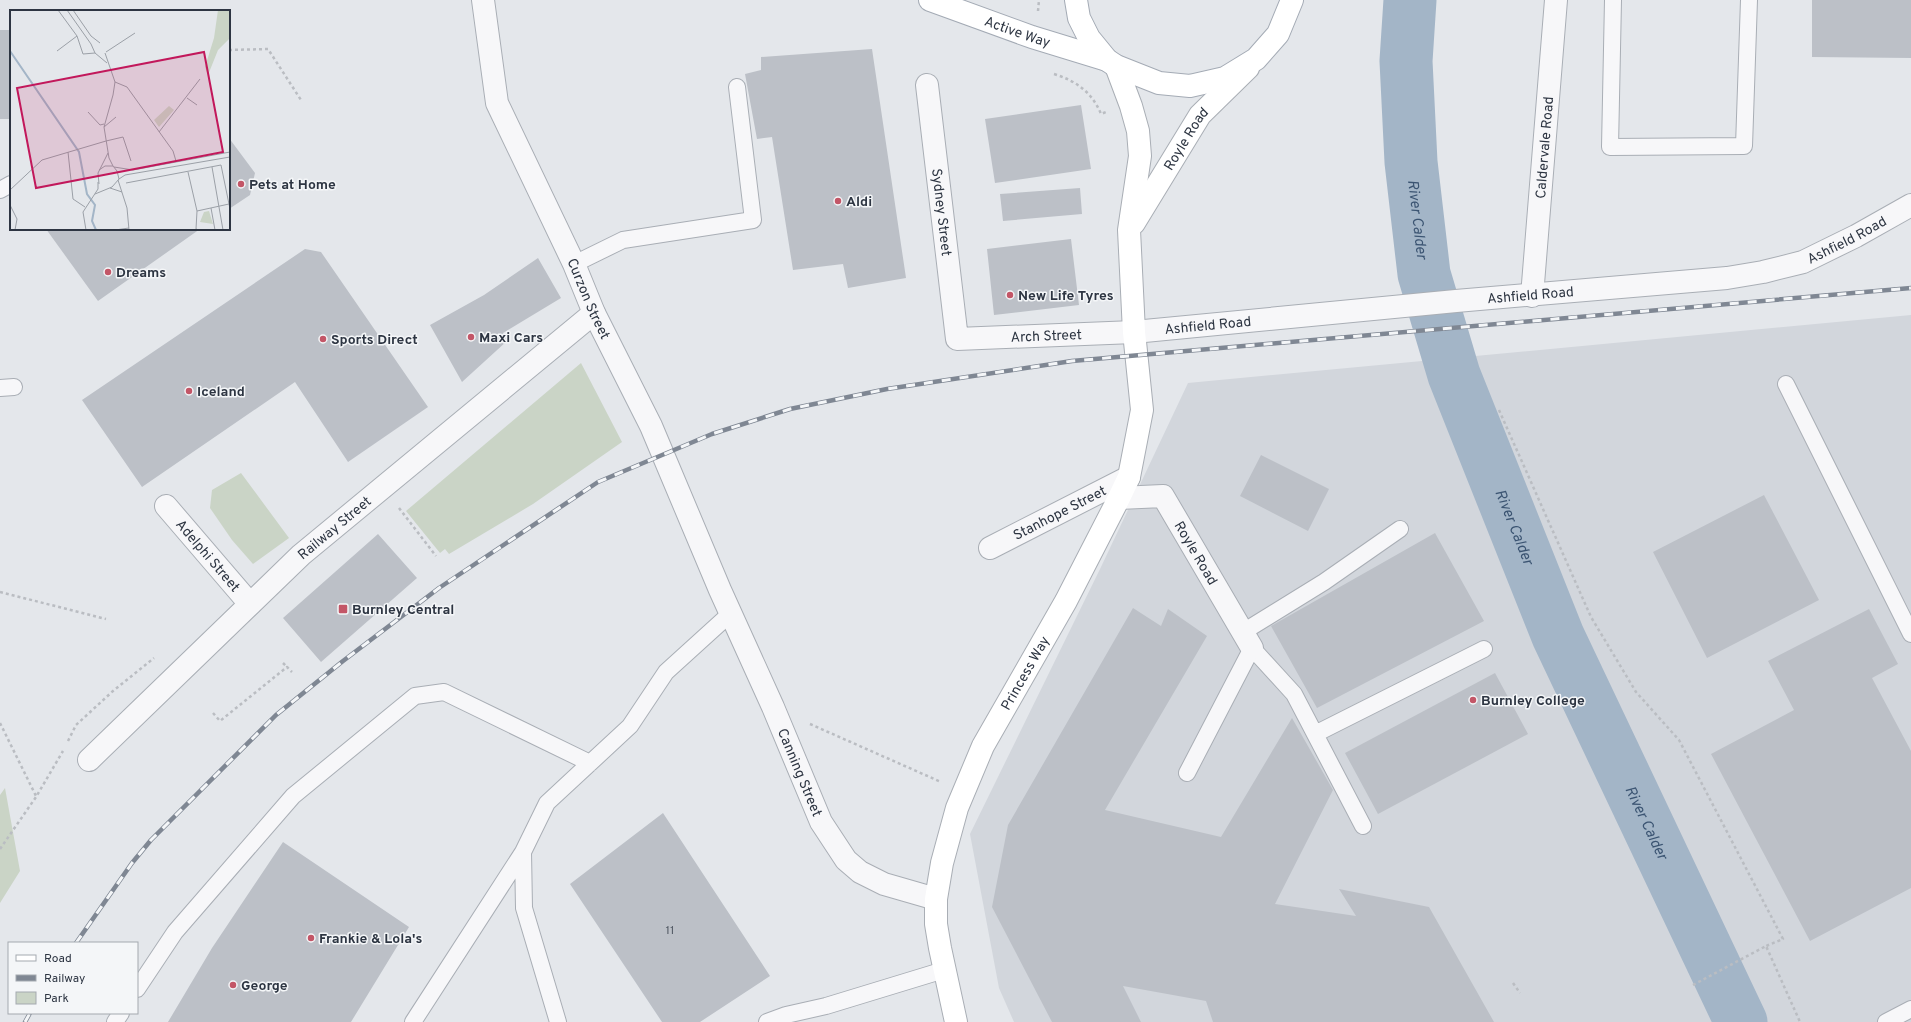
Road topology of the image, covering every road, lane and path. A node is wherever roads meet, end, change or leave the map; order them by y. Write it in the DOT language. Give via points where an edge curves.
graph roads {
  1 [pos="483,0"];
  2 [pos="930,0"];
  3 [pos="1076,0"];
  4 [pos="1292,0"];
  5 [pos="1556,0"];
  6 [pos="1613,0"];
  7 [pos="1749,0"];
  8 [pos="230,50"];
  9 [pos="1256,59"];
  10 [pos="1111,63"];
  11 [pos="1050,72"];
  12 [pos="927,85"];
  13 [pos="737,87"];
  14 [pos="301,100"];
  15 [pos="1101,114"];
  16 [pos="10,185"];
  17 [pos="0,190"];
  18 [pos="1911,205"];
  19 [pos="1129,230"];
  20 [pos="574,264"];
  21 [pos="1532,296"];
  22 [pos="594,313"];
  23 [pos="1134,332"];
  24 [pos="957,339"];
  25 [pos="1786,384"];
  26 [pos="1499,410"];
  27 [pos="1129,477"];
  28 [pos="383,487"];
  29 [pos="1119,498"];
  30 [pos="166,506"];
  31 [pos="1400,529"];
  32 [pos="990,548"];
  33 [pos="436,556"];
  34 [pos="720,590"];
  35 [pos="0,592"];
  36 [pos="250,604"];
  37 [pos="731,613"];
  38 [pos="106,619"];
  39 [pos="1911,634"];
  40 [pos="1247,640"];
  41 [pos="1484,649"];
  42 [pos="283,663"];
  43 [pos="287,667"];
  44 [pos="292,672"];
  45 [pos="773,707"];
  46 [pos="213,713"];
  47 [pos="0,723"];
  48 [pos="1315,734"];
  49 [pos="89,760"];
  50 [pos="590,763"];
  51 [pos="1187,773"];
  52 [pos="934,779"];
  53 [pos="36,797"];
  54 [pos="1363,826"];
  55 [pos="523,852"];
  56 [pos="936,899"];
  57 [pos="1766,946"];
  58 [pos="944,970"];
  59 [pos="1513,982"];
  60 [pos="1693,985"];
  61 [pos="138,988"];
  62 [pos="1520,993"];
  63 [pos="1911,1009"];
  64 [pos="413,1022"];
  65 [pos="558,1022"];
  66 [pos="767,1022"];
  67 [pos="956,1022"];
  68 [pos="1800,1022"];
  69 [pos="1886,1022"];
  1 -- 20 [label="street, Curzon Street" via="497,104"];
  2 -- 10 [label="main road, Active Way"];
  3 -- 10 [label="main road" via="1079,18 1089,38"];
  4 -- 9 [label="main road" via="1278,34"];
  5 -- 21 [label="street, Caldervale Road"];
  6 -- 7 [label="lane" via="1610,147 1744,146"];
  8 -- 14 [label="path" via="268,49"];
  9 -- 10 [label="main road, Active Way" via="1225,78 1190,86 1159,83"];
  9 -- 19 [label="main road, Royle Road" via="1200,115"];
  10 -- 19 [label="main road, Royle Road" via="1133,112 1138,131 1140,156"];
  11 -- 15 [label="path" via="1069,79 1086,90 1096,102"];
  12 -- 24 [label="street, Sydney Street"];
  13 -- 20 [label="lane" via="753,220 623,240"];
  16 -- 17 [label="lane"];
  18 -- 21 [label="street, Ashfield Road" via="1803,262 1763,272 1727,278"];
  19 -- 23 [label="main road, Royle Road"];
  20 -- 22 [label="street, Curzon Street"];
  21 -- 23 [label="street, Ashfield Road" via="1397,306"];
  22 -- 28 [label="street, Railway Street"];
  22 -- 34 [label="street, Curzon Street" via="651,426"];
  23 -- 24 [label="street, Arch Street"];
  23 -- 27 [label="main road, Princess Way" via="1142,410"];
  25 -- 39 [label="lane"];
  26 -- 57 [label="path" via="1591,617 1636,692 1679,740 1783,939"];
  27 -- 29 [label="main road, Princess Way"];
  27 -- 32 [label="street, Stanhope Street"];
  28 -- 33 [label="path"];
  28 -- 36 [label="street, Railway Street" via="301,555"];
  29 -- 40 [label="street, Royle Road" via="1163,496"];
  29 -- 56 [label="main road, Princess Way" via="1066,601 983,746 957,808 942,863"];
  30 -- 36 [label="street, Adelphi Street"];
  31 -- 40 [label="lane"];
  34 -- 37 [label="street, Canning Street"];
  35 -- 38 [label="path"];
  36 -- 49 [label="street, Railway Street"];
  37 -- 45 [label="street, Canning Street"];
  37 -- 50 [label="lane" via="666,672 630,726"];
  40 -- 48 [label="lane" via="1294,694"];
  40 -- 51 [label="lane"];
  41 -- 48 [label="lane"];
  42 -- 43 [label="path"];
  43 -- 44 [label="path"];
  43 -- 46 [label="path" via="220,721"];
  45 -- 52 [label="path"];
  45 -- 56 [label="street, Canning Street" via="821,822 846,860 860,872 884,884"];
  47 -- 53 [label="path"];
  48 -- 54 [label="lane"];
  50 -- 55 [label="lane" via="547,803"];
  50 -- 61 [label="lane" via="444,692 415,696 293,796 175,932"];
  55 -- 64 [label="lane"];
  55 -- 65 [label="lane" via="524,908"];
  56 -- 58 [label="main road, Princess Way" via="936,924"];
  57 -- 60 [label="path"];
  57 -- 68 [label="path"];
  58 -- 66 [label="lane"];
  58 -- 67 [label="main road, Princess Way"];
  59 -- 62 [label="path"];
  63 -- 69 [label="lane"];
}
